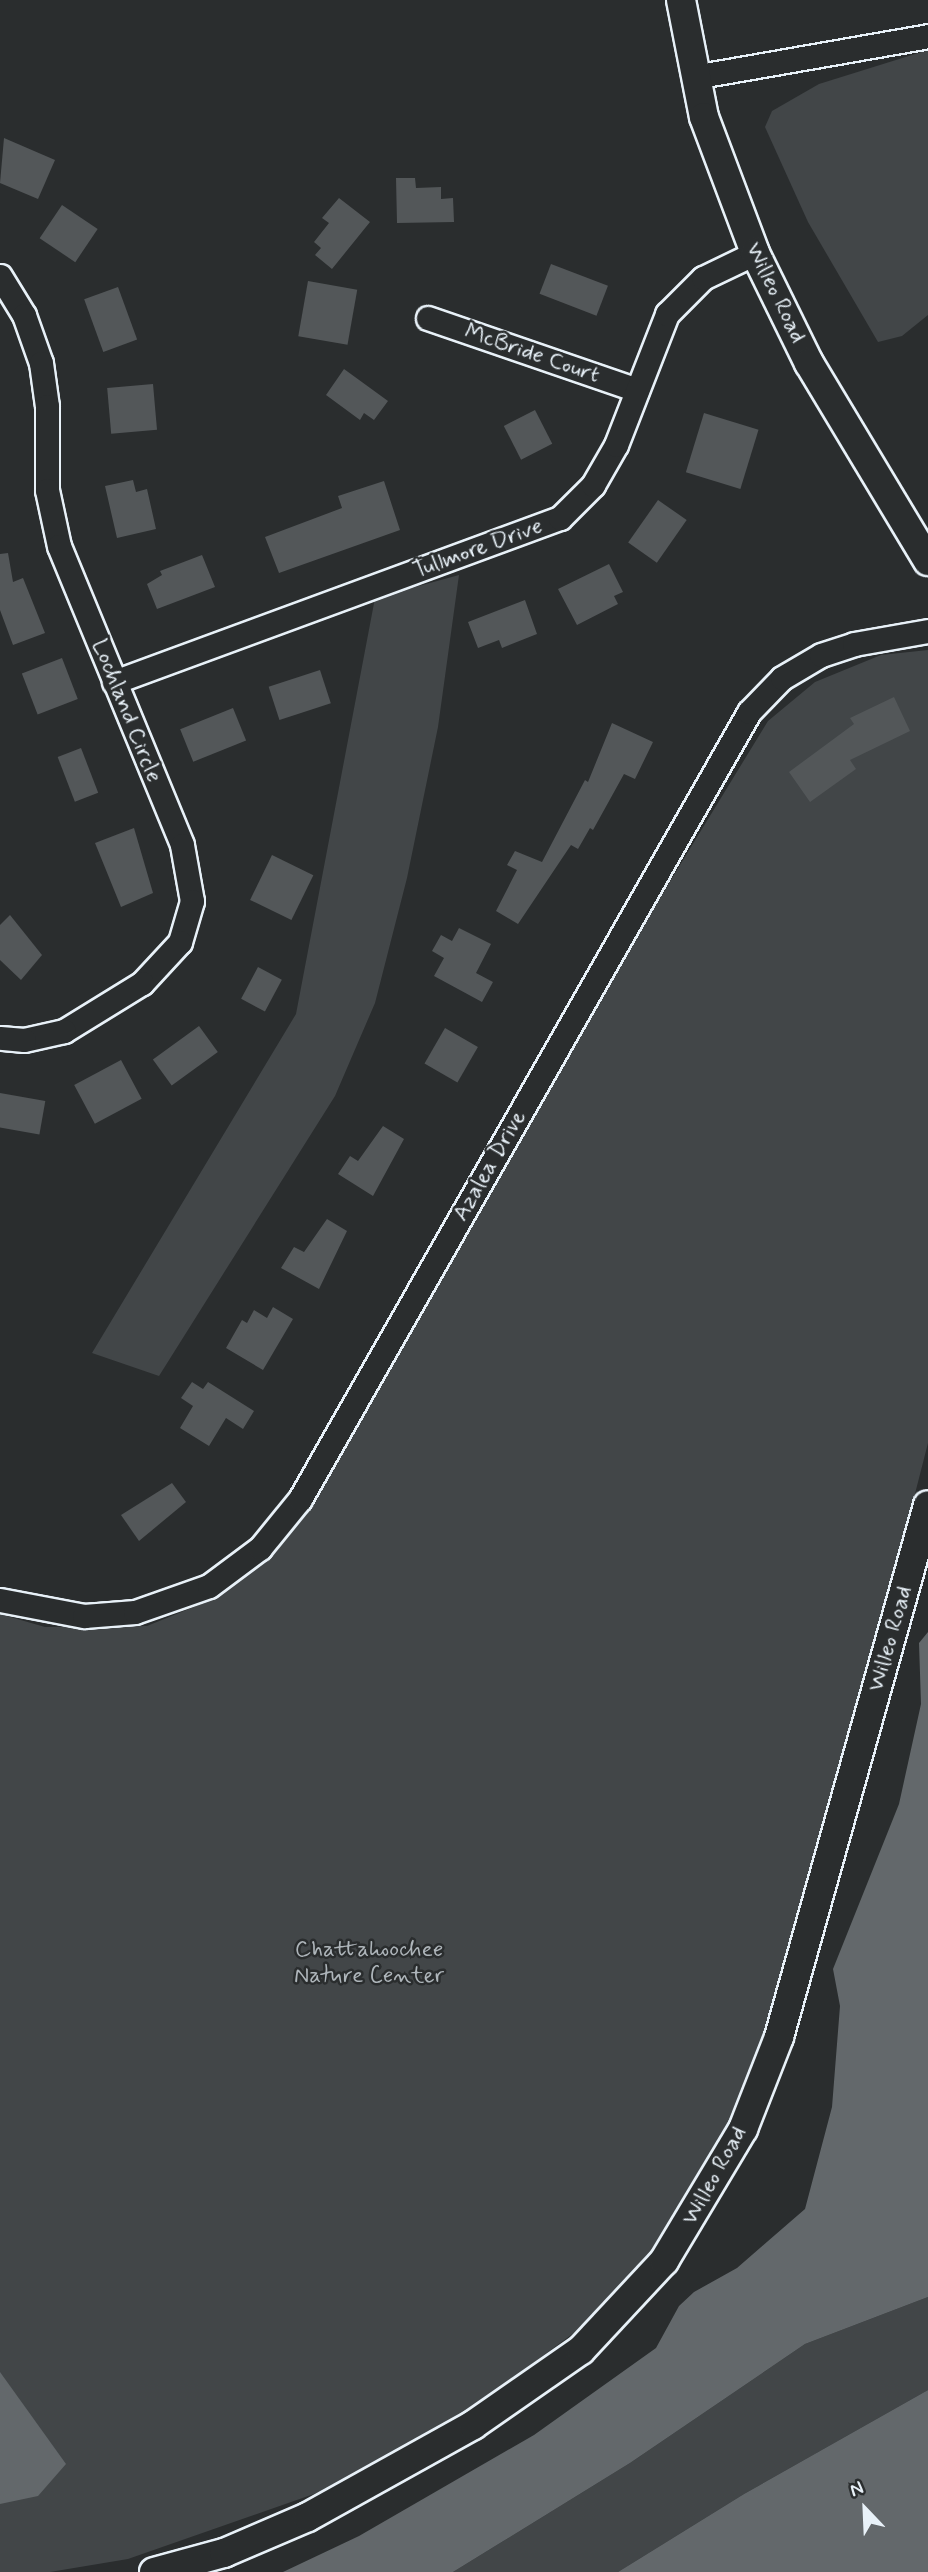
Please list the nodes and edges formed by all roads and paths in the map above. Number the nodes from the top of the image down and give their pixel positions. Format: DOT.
graph roads {
  1 [pos="681,0"];
  2 [pos="928,36"];
  3 [pos="694,77"];
  4 [pos="755,253"];
  5 [pos="0,276"];
  6 [pos="428,318"];
  7 [pos="637,390"];
  8 [pos="928,561"];
  9 [pos="928,631"];
  10 [pos="114,682"];
  11 [pos="0,1038"];
  12 [pos="928,1505"];
  13 [pos="0,1600"];
  14 [pos="154,2572"];
  1 -- 3 [label="street, Willeo Road"];
  2 -- 3 [label="street"];
  3 -- 4 [label="street, Willeo Road"];
  4 -- 7 [label="street, Tullmore Drive"];
  4 -- 8 [label="street, Willeo Road"];
  5 -- 10 [label="street, Lochland Circle"];
  6 -- 7 [label="street, McBride Court"];
  7 -- 10 [label="street, Tullmore Drive"];
  9 -- 13 [label="street, Azalea Drive"];
  10 -- 11 [label="street, Lochland Circle"];
  12 -- 14 [label="street, Willeo Road"];
}
